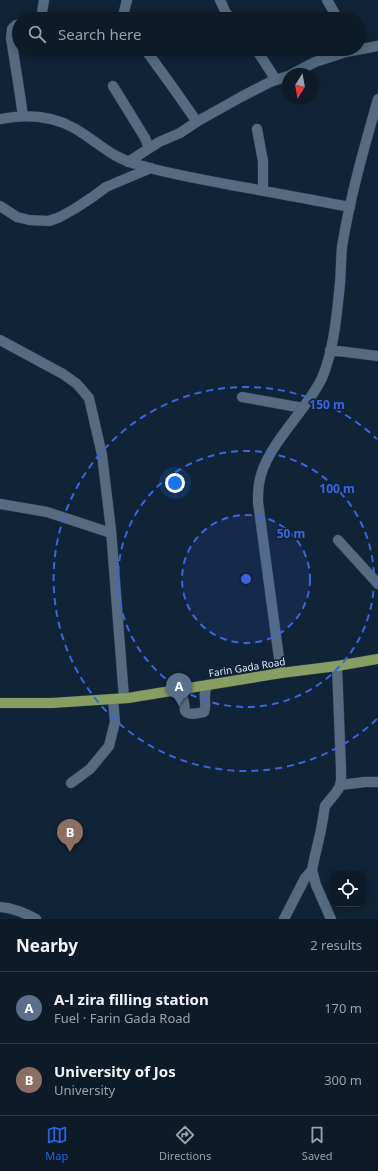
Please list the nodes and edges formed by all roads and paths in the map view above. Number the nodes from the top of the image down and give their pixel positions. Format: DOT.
graph roads {
  1 [pos="44,0"];
  2 [pos="127,0"];
  3 [pos="220,0"];
  4 [pos="327,0"];
  5 [pos="42,12"];
  6 [pos="124,12"];
  7 [pos="226,12"];
  8 [pos="334,12"];
  9 [pos="12,29"];
  10 [pos="12,44"];
  11 [pos="378,46"];
  12 [pos="366,48"];
  13 [pos="14,56"];
  14 [pos="150,56"];
  15 [pos="261,56"];
  16 [pos="335,56"];
  17 [pos="304,68"];
  18 [pos="282,78"];
  19 [pos="276,80"];
  20 [pos="113,86"];
  21 [pos="377,103"];
  22 [pos="1,116"];
  23 [pos="23,116"];
  24 [pos="197,122"];
  25 [pos="257,129"];
  26 [pos="149,148"];
  27 [pos="128,162"];
  28 [pos="151,168"];
  29 [pos="263,191"];
  30 [pos="0,206"];
  31 [pos="350,207"];
  32 [pos="0,340"];
  33 [pos="330,350"];
  34 [pos="378,356"];
  35 [pos="242,396"];
  36 [pos="303,408"];
  37 [pos="0,504"];
  38 [pos="111,533"];
  39 [pos="338,540"];
  40 [pos="378,584"];
  41 [pos="378,659"];
  42 [pos="337,666"];
  43 [pos="281,673"];
  44 [pos="208,685"];
  45 [pos="177,690"];
  46 [pos="124,698"];
  47 [pos="113,699"];
  48 [pos="0,703"];
  49 [pos="378,782"];
  50 [pos="71,783"];
  51 [pos="340,785"];
  52 [pos="312,870"];
  53 [pos="0,907"];
  54 [pos="36,919"];
  55 [pos="284,919"];
  56 [pos="331,919"];
  1 -- 5 [label="street"];
  2 -- 6 [label="street"];
  3 -- 7 [label="street"];
  4 -- 8 [label="street"];
  9 -- 10 [label="street"];
  11 -- 12 [label="street"];
  13 -- 23 [label="street"];
  14 -- 24 [label="street"];
  15 -- 19 [label="street"];
  16 -- 17 [label="street"];
  18 -- 19 [label="street"];
  19 -- 24 [label="street"];
  20 -- 26 [label="street"];
  21 -- 31 [label="street"];
  22 -- 23 [label="street"];
  23 -- 27 [label="street"];
  24 -- 26 [label="street"];
  25 -- 29 [label="street"];
  26 -- 27 [label="street"];
  27 -- 28 [label="street"];
  28 -- 29 [label="street"];
  28 -- 30 [label="street"];
  29 -- 31 [label="street"];
  31 -- 33 [label="street"];
  32 -- 38 [label="street"];
  33 -- 34 [label="street"];
  33 -- 36 [label="street"];
  35 -- 36 [label="street"];
  36 -- 43 [label="street"];
  37 -- 38 [label="street"];
  38 -- 46 [label="street"];
  39 -- 40 [label="street"];
  41 -- 42 [label="main road, Farin Gada Road"];
  42 -- 43 [label="main road, Farin Gada Road"];
  42 -- 51 [label="street"];
  43 -- 44 [label="main road, Farin Gada Road"];
  44 -- 45 [label="main road, Farin Gada Road"];
  44 -- 45 [label="street"];
  45 -- 46 [label="main road, Farin Gada Road"];
  46 -- 47 [label="main road, Farin Gada Road"];
  47 -- 48 [label="main road, Farin Gada Road"];
  47 -- 50 [label="street"];
  49 -- 51 [label="street"];
  51 -- 52 [label="street"];
  52 -- 55 [label="street"];
  52 -- 56 [label="street"];
  53 -- 54 [label="street"];
}
